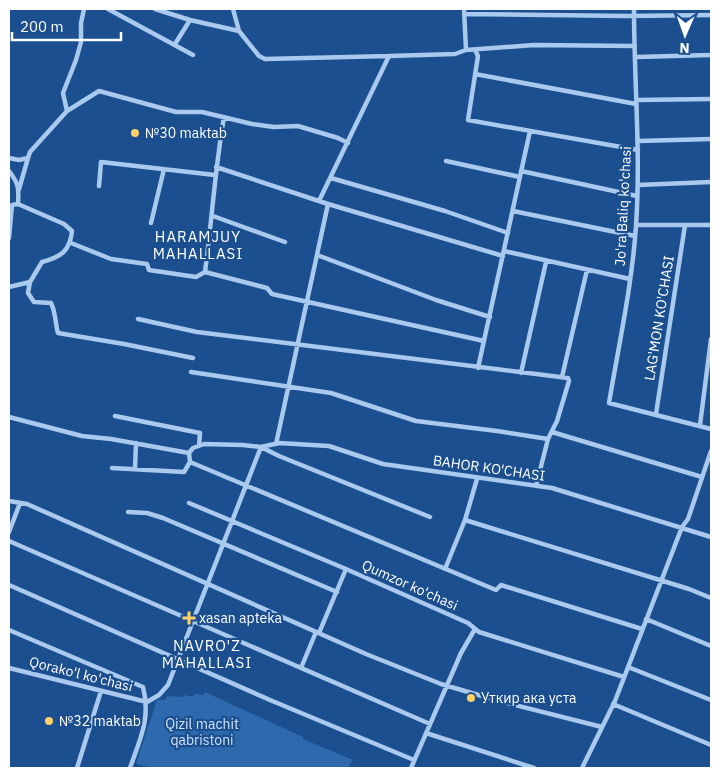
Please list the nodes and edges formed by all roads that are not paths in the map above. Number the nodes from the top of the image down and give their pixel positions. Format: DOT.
graph roads {
  1 [pos="84,9"];
  2 [pos="108,9"];
  3 [pos="156,9"];
  4 [pos="233,9"];
  5 [pos="634,9"];
  6 [pos="464,11"];
  7 [pos="711,15"];
  8 [pos="634,16"];
  9 [pos="190,20"];
  10 [pos="238,31"];
  11 [pos="175,44"];
  12 [pos="635,46"];
  13 [pos="466,50"];
  14 [pos="475,50"];
  15 [pos="193,55"];
  16 [pos="711,55"];
  17 [pos="388,56"];
  18 [pos="636,57"];
  19 [pos="475,74"];
  20 [pos="711,99"];
  21 [pos="636,102"];
  22 [pos="67,111"];
  23 [pos="224,117"];
  24 [pos="530,131"];
  25 [pos="711,139"];
  26 [pos="638,141"];
  27 [pos="348,143"];
  28 [pos="638,150"];
  29 [pos="9,158"];
  30 [pos="28,158"];
  31 [pos="446,161"];
  32 [pos="216,167"];
  33 [pos="164,169"];
  34 [pos="9,171"];
  35 [pos="521,171"];
  36 [pos="215,175"];
  37 [pos="520,177"];
  38 [pos="331,178"];
  39 [pos="711,182"];
  40 [pos="638,185"];
  41 [pos="99,186"];
  42 [pos="19,189"];
  43 [pos="637,196"];
  44 [pos="319,201"];
  45 [pos="18,204"];
  46 [pos="328,204"];
  47 [pos="513,211"];
  48 [pos="212,216"];
  49 [pos="151,223"];
  50 [pos="636,225"];
  51 [pos="685,225"];
  52 [pos="711,225"];
  53 [pos="508,233"];
  54 [pos="635,236"];
  55 [pos="9,238"];
  56 [pos="286,242"];
  57 [pos="71,243"];
  58 [pos="503,253"];
  59 [pos="317,255"];
  60 [pos="546,262"];
  61 [pos="587,270"];
  62 [pos="205,272"];
  63 [pos="630,279"];
  64 [pos="30,282"];
  65 [pos="9,287"];
  66 [pos="307,302"];
  67 [pos="490,317"];
  68 [pos="138,319"];
  69 [pos="711,339"];
  70 [pos="484,341"];
  71 [pos="298,344"];
  72 [pos="193,358"];
  73 [pos="478,368"];
  74 [pos="192,372"];
  75 [pos="521,373"];
  76 [pos="562,377"];
  77 [pos="288,388"];
  78 [pos="656,414"];
  79 [pos="114,416"];
  80 [pos="9,418"];
  81 [pos="700,425"];
  82 [pos="711,429"];
  83 [pos="552,432"];
  84 [pos="548,439"];
  85 [pos="136,443"];
  86 [pos="276,444"];
  87 [pos="199,446"];
  88 [pos="261,447"];
  89 [pos="711,451"];
  90 [pos="189,453"];
  91 [pos="190,462"];
  92 [pos="112,468"];
  93 [pos="134,468"];
  94 [pos="702,477"];
  95 [pos="477,479"];
  96 [pos="246,486"];
  97 [pos="536,486"];
  98 [pos="9,501"];
  99 [pos="20,503"];
  100 [pos="188,504"];
  101 [pos="128,512"];
  102 [pos="430,517"];
  103 [pos="464,520"];
  104 [pos="232,522"];
  105 [pos="682,527"];
  106 [pos="9,532"];
  107 [pos="711,537"];
  108 [pos="9,541"];
  109 [pos="223,544"];
  110 [pos="346,569"];
  111 [pos="444,569"];
  112 [pos="662,581"];
  113 [pos="208,584"];
  114 [pos="9,585"];
  115 [pos="337,592"];
  116 [pos="711,598"];
  117 [pos="646,619"];
  118 [pos="193,622"];
  119 [pos="475,628"];
  120 [pos="642,629"];
  121 [pos="9,630"];
  122 [pos="318,632"];
  123 [pos="711,646"];
  124 [pos="178,661"];
  125 [pos="9,668"];
  126 [pos="301,668"];
  127 [pos="628,668"];
  128 [pos="624,677"];
  129 [pos="447,686"];
  130 [pos="101,691"];
  131 [pos="711,700"];
  132 [pos="147,702"];
  133 [pos="613,704"];
  134 [pos="430,724"];
  135 [pos="602,727"];
  136 [pos="426,733"];
  137 [pos="711,745"];
  138 [pos="414,760"];
  139 [pos="77,768"];
  140 [pos="130,768"];
  141 [pos="411,768"];
  142 [pos="534,768"];
  143 [pos="582,768"];
  1 -- 22 [label="street"];
  2 -- 11 [label="street"];
  3 -- 9 [label="street"];
  4 -- 10 [label="street"];
  5 -- 8 [label="street, Jo'ra Baliq ko'chasi"];
  6 -- 8 [label="street"];
  6 -- 13 [label="street"];
  7 -- 8 [label="street"];
  8 -- 12 [label="street, Jo'ra Baliq ko'chasi"];
  9 -- 10 [label="street"];
  9 -- 11 [label="street"];
  10 -- 17 [label="street"];
  11 -- 15 [label="street"];
  12 -- 14 [label="street"];
  12 -- 18 [label="street, Jo'ra Baliq ko'chasi"];
  13 -- 14 [label="street"];
  13 -- 17 [label="street"];
  14 -- 19 [label="street"];
  16 -- 18 [label="street"];
  17 -- 27 [label="street"];
  18 -- 21 [label="street, Jo'ra Baliq ko'chasi"];
  19 -- 21 [label="street"];
  19 -- 24 [label="street"];
  20 -- 21 [label="street"];
  21 -- 26 [label="street, Jo'ra Baliq ko'chasi"];
  22 -- 23 [label="street"];
  22 -- 30 [label="street"];
  23 -- 27 [label="street"];
  23 -- 32 [label="street"];
  24 -- 28 [label="street"];
  24 -- 35 [label="street"];
  25 -- 26 [label="street"];
  26 -- 28 [label="street, Jo'ra Baliq ko'chasi"];
  27 -- 38 [label="street"];
  28 -- 40 [label="street, Jo'ra Baliq ko'chasi"];
  29 -- 30 [label="street"];
  30 -- 42 [label="street"];
  31 -- 37 [label="street"];
  32 -- 36 [label="street"];
  32 -- 44 [label="street"];
  33 -- 36 [label="street"];
  33 -- 41 [label="street"];
  33 -- 49 [label="street"];
  34 -- 42 [label="street"];
  35 -- 37 [label="street"];
  35 -- 43 [label="street"];
  36 -- 48 [label="street"];
  37 -- 47 [label="street"];
  38 -- 44 [label="street"];
  38 -- 53 [label="street"];
  39 -- 40 [label="street"];
  40 -- 43 [label="street, Jo'ra Baliq ko'chasi"];
  42 -- 45 [label="street"];
  43 -- 50 [label="street, Jo'ra Baliq ko'chasi"];
  44 -- 46 [label="street"];
  45 -- 55 [label="street"];
  45 -- 57 [label="street"];
  46 -- 58 [label="street"];
  46 -- 59 [label="street"];
  47 -- 53 [label="street"];
  47 -- 54 [label="street"];
  48 -- 56 [label="street"];
  48 -- 62 [label="street"];
  50 -- 51 [label="street"];
  50 -- 54 [label="street, Jo'ra Baliq ko'chasi"];
  51 -- 52 [label="street"];
  51 -- 78 [label="street, LAG'MON KO'CHASI"];
  53 -- 58 [label="street"];
  54 -- 63 [label="street, Jo'ra Baliq ko'chasi"];
  57 -- 62 [label="street"];
  57 -- 64 [label="street"];
  58 -- 60 [label="street"];
  58 -- 67 [label="street"];
  59 -- 66 [label="street"];
  59 -- 67 [label="street"];
  60 -- 61 [label="street"];
  60 -- 75 [label="street"];
  61 -- 63 [label="street"];
  61 -- 76 [label="street"];
  62 -- 66 [label="street"];
  63 -- 78 [label="street, Jo'ra Baliq ko'chasi"];
  64 -- 65 [label="street"];
  64 -- 72 [label="street"];
  66 -- 70 [label="street"];
  66 -- 71 [label="street"];
  67 -- 70 [label="street"];
  68 -- 71 [label="street"];
  69 -- 81 [label="street"];
  70 -- 73 [label="street"];
  71 -- 73 [label="street"];
  71 -- 77 [label="street"];
  73 -- 75 [label="street"];
  74 -- 77 [label="street"];
  75 -- 76 [label="street"];
  76 -- 83 [label="street"];
  77 -- 84 [label="street"];
  77 -- 86 [label="street"];
  78 -- 81 [label="street"];
  79 -- 87 [label="street"];
  80 -- 85 [label="street"];
  81 -- 82 [label="street"];
  83 -- 84 [label="street"];
  83 -- 94 [label="street"];
  84 -- 97 [label="street"];
  85 -- 90 [label="street"];
  85 -- 93 [label="street"];
  86 -- 88 [label="street, BAHOR KO'CHASI"];
  86 -- 95 [label="street, BAHOR KO'CHASI"];
  87 -- 88 [label="street"];
  87 -- 90 [label="street"];
  88 -- 96 [label="street"];
  88 -- 102 [label="street"];
  89 -- 94 [label="street"];
  90 -- 91 [label="street"];
  91 -- 93 [label="street"];
  91 -- 96 [label="street"];
  92 -- 93 [label="street"];
  94 -- 105 [label="street"];
  95 -- 97 [label="street, BAHOR KO'CHASI"];
  95 -- 103 [label="street"];
  96 -- 104 [label="street"];
  96 -- 111 [label="street"];
  97 -- 105 [label="street, BAHOR KO'CHASI"];
  98 -- 99 [label="street"];
  99 -- 106 [label="street"];
  99 -- 113 [label="street"];
  100 -- 104 [label="street, Qumzor ko'chasi"];
  101 -- 109 [label="street"];
  103 -- 111 [label="street"];
  103 -- 112 [label="street"];
  104 -- 109 [label="street"];
  104 -- 110 [label="street, Qumzor ko'chasi"];
  105 -- 107 [label="street, BAHOR KO'CHASI"];
  105 -- 112 [label="street"];
  108 -- 118 [label="street"];
  109 -- 113 [label="street"];
  109 -- 115 [label="street"];
  110 -- 115 [label="street"];
  110 -- 119 [label="street, Qumzor ko'chasi"];
  111 -- 120 [label="street"];
  112 -- 116 [label="street"];
  112 -- 117 [label="street"];
  113 -- 118 [label="street"];
  113 -- 122 [label="street"];
  114 -- 124 [label="street"];
  115 -- 122 [label="street"];
  117 -- 120 [label="street"];
  117 -- 123 [label="street"];
  118 -- 124 [label="street"];
  118 -- 126 [label="street"];
  119 -- 128 [label="street, Qumzor ko'chasi"];
  119 -- 129 [label="street"];
  120 -- 127 [label="street"];
  121 -- 132 [label="street"];
  122 -- 126 [label="street"];
  122 -- 129 [label="street"];
  124 -- 132 [label="street"];
  124 -- 138 [label="street"];
  125 -- 130 [label="street, Qorako'l ko'chasi"];
  126 -- 134 [label="street"];
  127 -- 128 [label="street"];
  127 -- 131 [label="street"];
  128 -- 133 [label="street"];
  129 -- 134 [label="street"];
  129 -- 135 [label="street"];
  130 -- 132 [label="street, Qorako'l ko'chasi"];
  130 -- 139 [label="street"];
  132 -- 140 [label="street"];
  133 -- 135 [label="street"];
  133 -- 137 [label="street"];
  134 -- 136 [label="street"];
  135 -- 143 [label="street"];
  136 -- 138 [label="street"];
  136 -- 142 [label="street"];
  138 -- 141 [label="street"];
}
